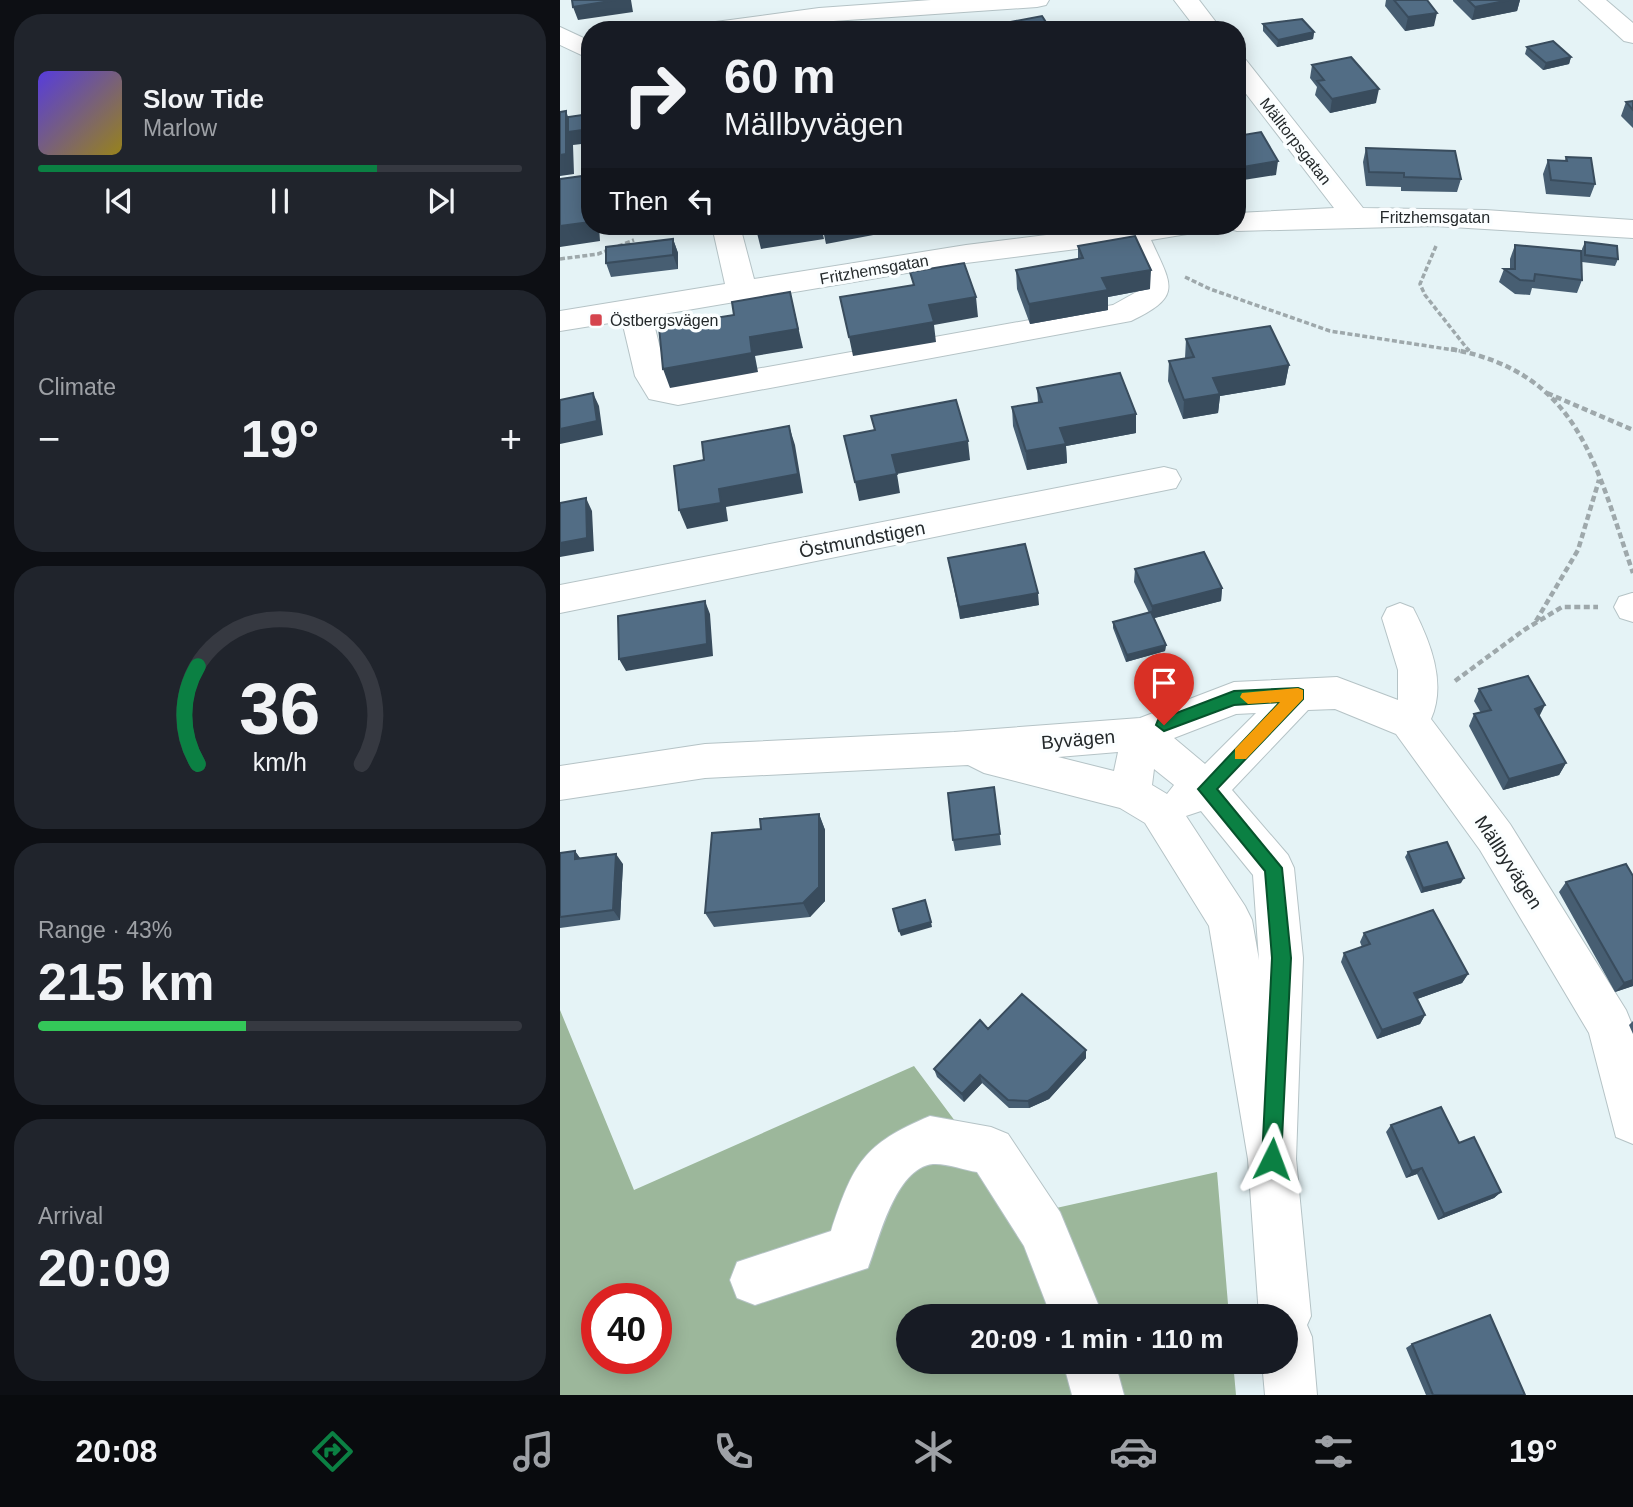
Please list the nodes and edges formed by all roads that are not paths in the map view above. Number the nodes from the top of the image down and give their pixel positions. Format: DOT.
graph roads {
  1 [pos="1037,0"];
  2 [pos="1186,0"];
  3 [pos="1591,0"];
  4 [pos="922,19"];
  5 [pos="775,21"];
  6 [pos="1203,21"];
  7 [pos="1633,36"];
  8 [pos="1246,77"];
  9 [pos="1355,218"];
  10 [pos="1246,222"];
  11 [pos="1633,229"];
  12 [pos="728,235"];
  13 [pos="1104,235"];
  14 [pos="1142,235"];
  15 [pos="742,291"];
  16 [pos="635,311"];
  17 [pos="560,321"];
  18 [pos="1164,479"];
  19 [pos="560,599"];
  20 [pos="1400,618"];
  21 [pos="1298,695"];
  22 [pos="1415,714"];
  23 [pos="1141,734"];
  24 [pos="954,748"];
  25 [pos="560,783"];
  26 [pos="1207,789"];
  27 [pos="1145,801"];
  28 [pos="1633,1120"];
  29 [pos="1272,1159"];
  30 [pos="755,1280"];
  31 [pos="1072,1304"];
  32 [pos="1283,1304"];
  33 [pos="1092,1374"];
  34 [pos="1289,1374"];
  35 [pos="1098,1395"];
  36 [pos="1291,1395"];
  1 -- 4 [label="street"];
  2 -- 6 [label="street"];
  3 -- 7 [label="street"];
  4 -- 5 [label="street"];
  8 -- 9 [label="street, Mälltorpsgatan"];
  9 -- 10 [label="street, Fritzhemsgatan"];
  9 -- 11 [label="street, Fritzhemsgatan"];
  12 -- 15 [label="street"];
  13 -- 15 [label="street, Fritzhemsgatan"];
  14 -- 16 [label="street"];
  15 -- 16 [label="street, Fritzhemsgatan"];
  16 -- 17 [label="street, Fritzhemsgatan"];
  18 -- 19 [label="street, Östmundstigen"];
  20 -- 22 [label="street"];
  21 -- 22 [label="street"];
  21 -- 23 [label="street"];
  21 -- 26 [label="street"];
  22 -- 28 [label="street, Mällbyvägen"];
  23 -- 24 [label="street, Byvägen"];
  23 -- 26 [label="street, Byvägen"];
  23 -- 27 [label="street"];
  24 -- 25 [label="street, Byvägen"];
  24 -- 27 [label="street, Byvägen"];
  26 -- 27 [label="street"];
  26 -- 29 [label="street, Byvägen"];
  27 -- 29 [label="street, Byvägen"];
  29 -- 32 [label="street, Byvägen"];
  30 -- 31 [label="street"];
  33 -- 35 [label="street"];
  34 -- 36 [label="street"];
}
